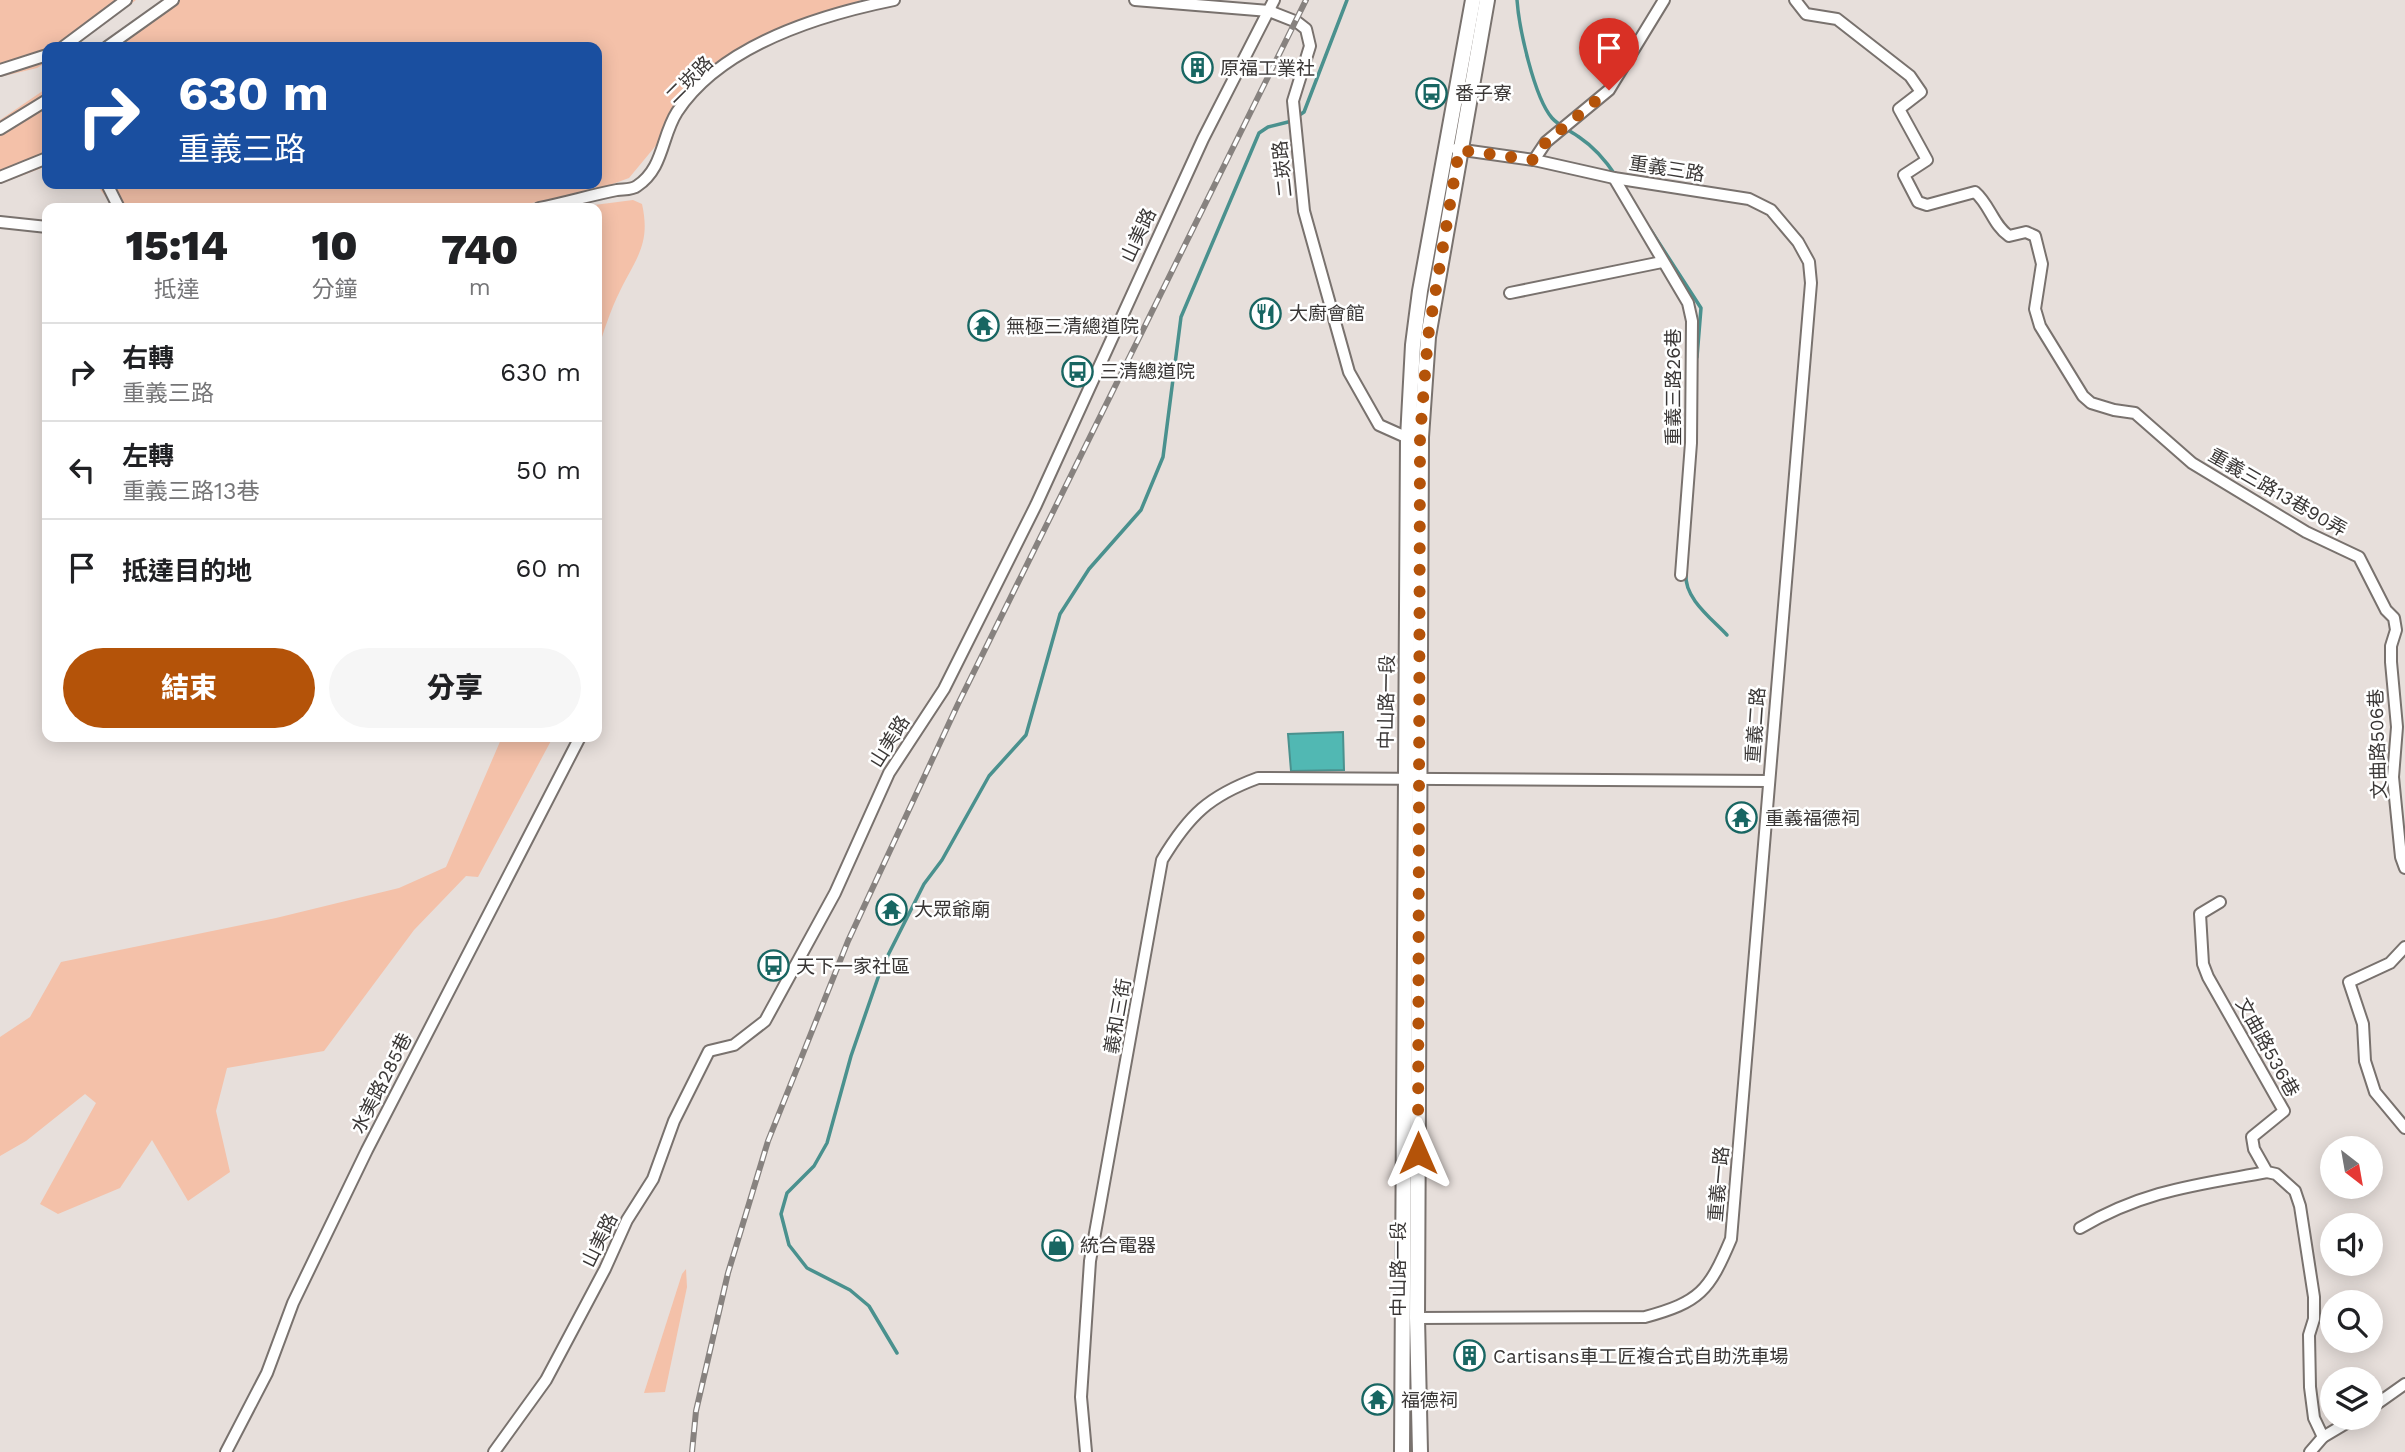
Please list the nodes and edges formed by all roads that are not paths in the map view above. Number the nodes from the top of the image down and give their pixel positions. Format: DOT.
graph roads {
  1 [pos="126,0"];
  2 [pos="173,0"];
  3 [pos="894,0"];
  4 [pos="1135,0"];
  5 [pos="1473,0"];
  6 [pos="1486,0"];
  7 [pos="1664,0"];
  8 [pos="1795,0"];
  9 [pos="1272,6"];
  10 [pos="70,42"];
  11 [pos="114,42"];
  12 [pos="42,57"];
  13 [pos="0,70"];
  14 [pos="42,103"];
  15 [pos="0,129"];
  16 [pos="1452,149"];
  17 [pos="42,160"];
  18 [pos="1534,160"];
  19 [pos="0,177"];
  20 [pos="1614,178"];
  21 [pos="563,203"];
  22 [pos="0,222"];
  23 [pos="42,226"];
  24 [pos="1662,262"];
  25 [pos="1510,293"];
  26 [pos="1809,308"];
  27 [pos="1414,438"];
  28 [pos="1681,575"];
  29 [pos="2394,618"];
  30 [pos="577,742"];
  31 [pos="1404,778"];
  32 [pos="1420,778"];
  33 [pos="1769,782"];
  34 [pos="2405,868"];
  35 [pos="2220,902"];
  36 [pos="2405,947"];
  37 [pos="2405,1128"];
  38 [pos="2267,1172"];
  39 [pos="2080,1228"];
  40 [pos="1418,1318"];
  41 [pos="2405,1384"];
  42 [pos="2383,1400"];
  43 [pos="2335,1430"];
  44 [pos="2323,1437"];
  45 [pos="226,1452"];
  46 [pos="494,1452"];
  47 [pos="1086,1452"];
  48 [pos="1402,1452"];
  49 [pos="1420,1452"];
  50 [pos="2310,1452"];
  1 -- 10 [label="street"];
  2 -- 11 [label="street"];
  3 -- 21 [label="street, 二崁路"];
  4 -- 9 [label="street, 二崁路"];
  5 -- 16 [label="main road, 中山路一段"];
  6 -- 16 [label="main road, 中山路一段"];
  7 -- 18 [label="street"];
  8 -- 29 [label="street, 重義三路13巷90弄"];
  9 -- 27 [label="street, 二崁路"];
  9 -- 46 [label="street, 山美路"];
  12 -- 13 [label="street"];
  14 -- 15 [label="street"];
  16 -- 18 [label="street, 重義三路"];
  16 -- 27 [label="main road, 中山路一段"];
  17 -- 19 [label="street"];
  18 -- 20 [label="street, 重義三路"];
  20 -- 24 [label="street, 重義三路26巷"];
  20 -- 26 [label="street, 重義三路"];
  22 -- 23 [label="street"];
  24 -- 25 [label="street"];
  24 -- 28 [label="street, 重義三路26巷"];
  26 -- 33 [label="street, 重義二路"];
  27 -- 31 [label="main road, 中山路一段"];
  27 -- 32 [label="main road, 中山路一段"];
  29 -- 34 [label="street, 文曲路506巷"];
  30 -- 45 [label="street, 水美路285巷"];
  31 -- 32 [label="street, 重義二路"];
  31 -- 47 [label="street, 義和三街"];
  31 -- 48 [label="main road, 中山路一段"];
  32 -- 33 [label="street, 重義二路"];
  32 -- 40 [label="main road, 中山路一段"];
  33 -- 40 [label="street, 重義一路"];
  35 -- 38 [label="street, 文曲路536巷"];
  36 -- 37 [label="street"];
  38 -- 39 [label="street"];
  38 -- 44 [label="street"];
  40 -- 49 [label="main road, 中山路一段"];
  41 -- 42 [label="street"];
  43 -- 44 [label="street"];
  44 -- 50 [label="street"];
}
